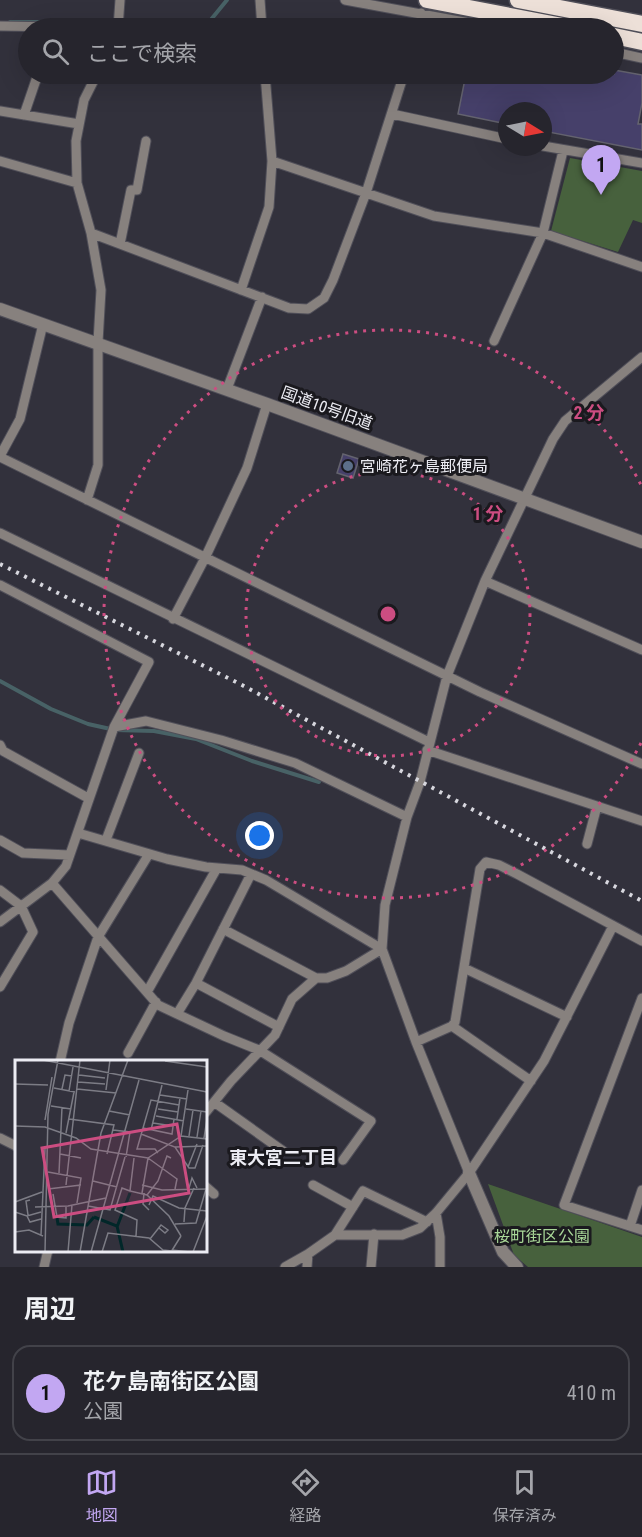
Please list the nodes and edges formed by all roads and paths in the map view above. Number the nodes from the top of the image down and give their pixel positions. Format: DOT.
graph roads {
  1 [pos="120,0"];
  2 [pos="260,0"];
  3 [pos="345,0"];
  4 [pos="518,0"];
  5 [pos="424,6"];
  6 [pos="118,18"];
  7 [pos="261,18"];
  8 [pos="464,18"];
  9 [pos="505,18"];
  10 [pos="611,18"];
  11 [pos="624,21"];
  12 [pos="642,24"];
  13 [pos="0,26"];
  14 [pos="18,26"];
  15 [pos="624,38"];
  16 [pos="642,42"];
  17 [pos="624,54"];
  18 [pos="642,58"];
  19 [pos="35,84"];
  20 [pos="92,84"];
  21 [pos="266,84"];
  22 [pos="401,84"];
  23 [pos="0,111"];
  24 [pos="392,114"];
  25 [pos="24,115"];
  26 [pos="79,124"];
  27 [pos="498,137"];
  28 [pos="146,141"];
  29 [pos="552,148"];
  30 [pos="564,151"];
  31 [pos="0,161"];
  32 [pos="272,161"];
  33 [pos="642,163"];
  34 [pos="77,183"];
  35 [pos="366,193"];
  36 [pos="91,233"];
  37 [pos="543,233"];
  38 [pos="120,244"];
  39 [pos="642,267"];
  40 [pos="242,290"];
  41 [pos="262,297"];
  42 [pos="0,309"];
  43 [pos="43,324"];
  44 [pos="494,341"];
  45 [pos="98,342"];
  46 [pos="642,357"];
  47 [pos="227,389"];
  48 [pos="267,404"];
  49 [pos="0,456"];
  50 [pos="524,499"];
  51 [pos="87,500"];
  52 [pos="0,533"];
  53 [pos="642,542"];
  54 [pos="205,558"];
  55 [pos="485,582"];
  56 [pos="0,585"];
  57 [pos="173,619"];
  58 [pos="642,650"];
  59 [pos="447,676"];
  60 [pos="114,727"];
  61 [pos="0,745"];
  62 [pos="428,746"];
  63 [pos="139,753"];
  64 [pos="642,764"];
  65 [pos="88,798"];
  66 [pos="597,806"];
  67 [pos="407,817"];
  68 [pos="642,821"];
  69 [pos="78,833"];
  70 [pos="0,840"];
  71 [pos="106,840"];
  72 [pos="587,844"];
  73 [pos="149,854"];
  74 [pos="69,855"];
  75 [pos="217,868"];
  76 [pos="251,874"];
  77 [pos="52,883"];
  78 [pos="0,890"];
  79 [pos="21,906"];
  80 [pos="0,921"];
  81 [pos="613,926"];
  82 [pos="224,929"];
  83 [pos="98,937"];
  84 [pos="642,941"];
  85 [pos="382,949"];
  86 [pos="464,968"];
  87 [pos="316,978"];
  88 [pos="196,983"];
  89 [pos="0,987"];
  90 [pos="147,992"];
  91 [pos="642,998"];
  92 [pos="156,1002"];
  93 [pos="177,1014"];
  94 [pos="567,1017"];
  95 [pos="638,1019"];
  96 [pos="279,1026"];
  97 [pos="452,1026"];
  98 [pos="416,1042"];
  99 [pos="260,1050"];
  100 [pos="128,1053"];
  101 [pos="60,1060"];
  102 [pos="531,1081"];
  103 [pos="214,1101"];
  104 [pos="207,1111"];
  105 [pos="0,1138"];
  106 [pos="15,1146"];
  107 [pos="283,1151"];
  108 [pos="343,1160"];
  109 [pos="469,1173"];
  110 [pos="313,1185"];
  111 [pos="207,1188"];
  112 [pos="642,1190"];
  113 [pos="214,1194"];
  114 [pos="353,1206"];
  115 [pos="436,1213"];
  116 [pos="426,1222"];
  117 [pos="630,1226"];
  118 [pos="642,1230"];
  119 [pos="374,1234"];
  120 [pos="335,1235"];
  121 [pos="48,1252"];
  122 [pos="308,1254"];
  123 [pos="44,1267"];
  124 [pos="285,1267"];
  125 [pos="307,1267"];
  126 [pos="371,1267"];
  127 [pos="440,1267"];
  128 [pos="517,1267"];
  1 -- 6 [label="street"];
  2 -- 7 [label="street"];
  3 -- 5 [label="street"];
  4 -- 10 [label="highway"];
  5 -- 8 [label="street"];
  5 -- 9 [label="highway"];
  11 -- 12 [label="highway"];
  13 -- 14 [label="street"];
  15 -- 16 [label="highway"];
  17 -- 18 [label="street"];
  19 -- 25 [label="street"];
  20 -- 26 [label="street"];
  21 -- 32 [label="street"];
  22 -- 24 [label="street"];
  23 -- 25 [label="street"];
  24 -- 27 [label="street"];
  24 -- 35 [label="street"];
  25 -- 26 [label="street"];
  26 -- 34 [label="street"];
  28 -- 38 [label="street"];
  29 -- 30 [label="street"];
  30 -- 33 [label="street"];
  30 -- 37 [label="street"];
  31 -- 34 [label="street"];
  32 -- 35 [label="street"];
  32 -- 40 [label="street"];
  34 -- 36 [label="street"];
  35 -- 37 [label="street"];
  35 -- 41 [label="street"];
  36 -- 38 [label="street"];
  36 -- 45 [label="street"];
  37 -- 39 [label="street"];
  37 -- 44 [label="street"];
  38 -- 40 [label="street"];
  40 -- 41 [label="street"];
  41 -- 47 [label="street"];
  42 -- 43 [label="street, 国道10号旧道"];
  43 -- 45 [label="street, 国道10号旧道"];
  43 -- 49 [label="street"];
  45 -- 47 [label="street, 国道10号旧道"];
  45 -- 51 [label="street"];
  46 -- 50 [label="street"];
  47 -- 48 [label="street, 国道10号旧道"];
  48 -- 50 [label="street, 国道10号旧道"];
  48 -- 54 [label="street"];
  49 -- 51 [label="street"];
  50 -- 53 [label="street, 国道10号旧道"];
  50 -- 55 [label="street"];
  51 -- 54 [label="street"];
  52 -- 57 [label="street"];
  54 -- 57 [label="street"];
  54 -- 59 [label="street"];
  55 -- 58 [label="street"];
  55 -- 59 [label="street"];
  56 -- 60 [label="street"];
  57 -- 62 [label="street"];
  59 -- 62 [label="street"];
  59 -- 64 [label="street"];
  60 -- 65 [label="street"];
  60 -- 67 [label="street"];
  61 -- 65 [label="street"];
  62 -- 66 [label="street"];
  62 -- 67 [label="street"];
  63 -- 71 [label="street"];
  65 -- 69 [label="street"];
  66 -- 68 [label="street"];
  66 -- 72 [label="street"];
  67 -- 85 [label="street"];
  69 -- 71 [label="street"];
  69 -- 74 [label="street"];
  70 -- 74 [label="street"];
  71 -- 73 [label="street"];
  73 -- 75 [label="street"];
  73 -- 83 [label="street"];
  74 -- 77 [label="street"];
  75 -- 76 [label="street"];
  75 -- 90 [label="street"];
  76 -- 82 [label="street"];
  76 -- 85 [label="street"];
  77 -- 79 [label="street"];
  77 -- 83 [label="street"];
  78 -- 79 [label="street"];
  79 -- 80 [label="street"];
  79 -- 89 [label="street"];
  81 -- 84 [label="street"];
  81 -- 86 [label="street"];
  81 -- 94 [label="street"];
  82 -- 87 [label="street"];
  82 -- 88 [label="street"];
  83 -- 90 [label="street"];
  83 -- 101 [label="street"];
  85 -- 87 [label="street"];
  85 -- 98 [label="street"];
  86 -- 94 [label="street"];
  86 -- 97 [label="street"];
  87 -- 96 [label="street"];
  88 -- 93 [label="street"];
  88 -- 96 [label="street"];
  90 -- 92 [label="street"];
  91 -- 95 [label="street"];
  92 -- 93 [label="street"];
  92 -- 100 [label="street"];
  93 -- 99 [label="street"];
  94 -- 102 [label="street"];
  95 -- 117 [label="street"];
  96 -- 99 [label="street"];
  97 -- 98 [label="street"];
  97 -- 102 [label="street"];
  98 -- 109 [label="street"];
  99 -- 103 [label="street"];
  99 -- 108 [label="street"];
  102 -- 109 [label="street"];
  103 -- 104 [label="street"];
  103 -- 107 [label="street"];
  105 -- 106 [label="street"];
  109 -- 115 [label="street"];
  109 -- 128 [label="street"];
  110 -- 114 [label="street"];
  111 -- 113 [label="street"];
  112 -- 117 [label="street"];
  114 -- 116 [label="street"];
  114 -- 120 [label="street"];
  115 -- 116 [label="street"];
  115 -- 127 [label="street"];
  116 -- 119 [label="street"];
  117 -- 118 [label="street"];
  119 -- 120 [label="street"];
  119 -- 126 [label="street"];
  120 -- 122 [label="street"];
  121 -- 123 [label="street"];
  122 -- 124 [label="street"];
  122 -- 125 [label="street"];
}
